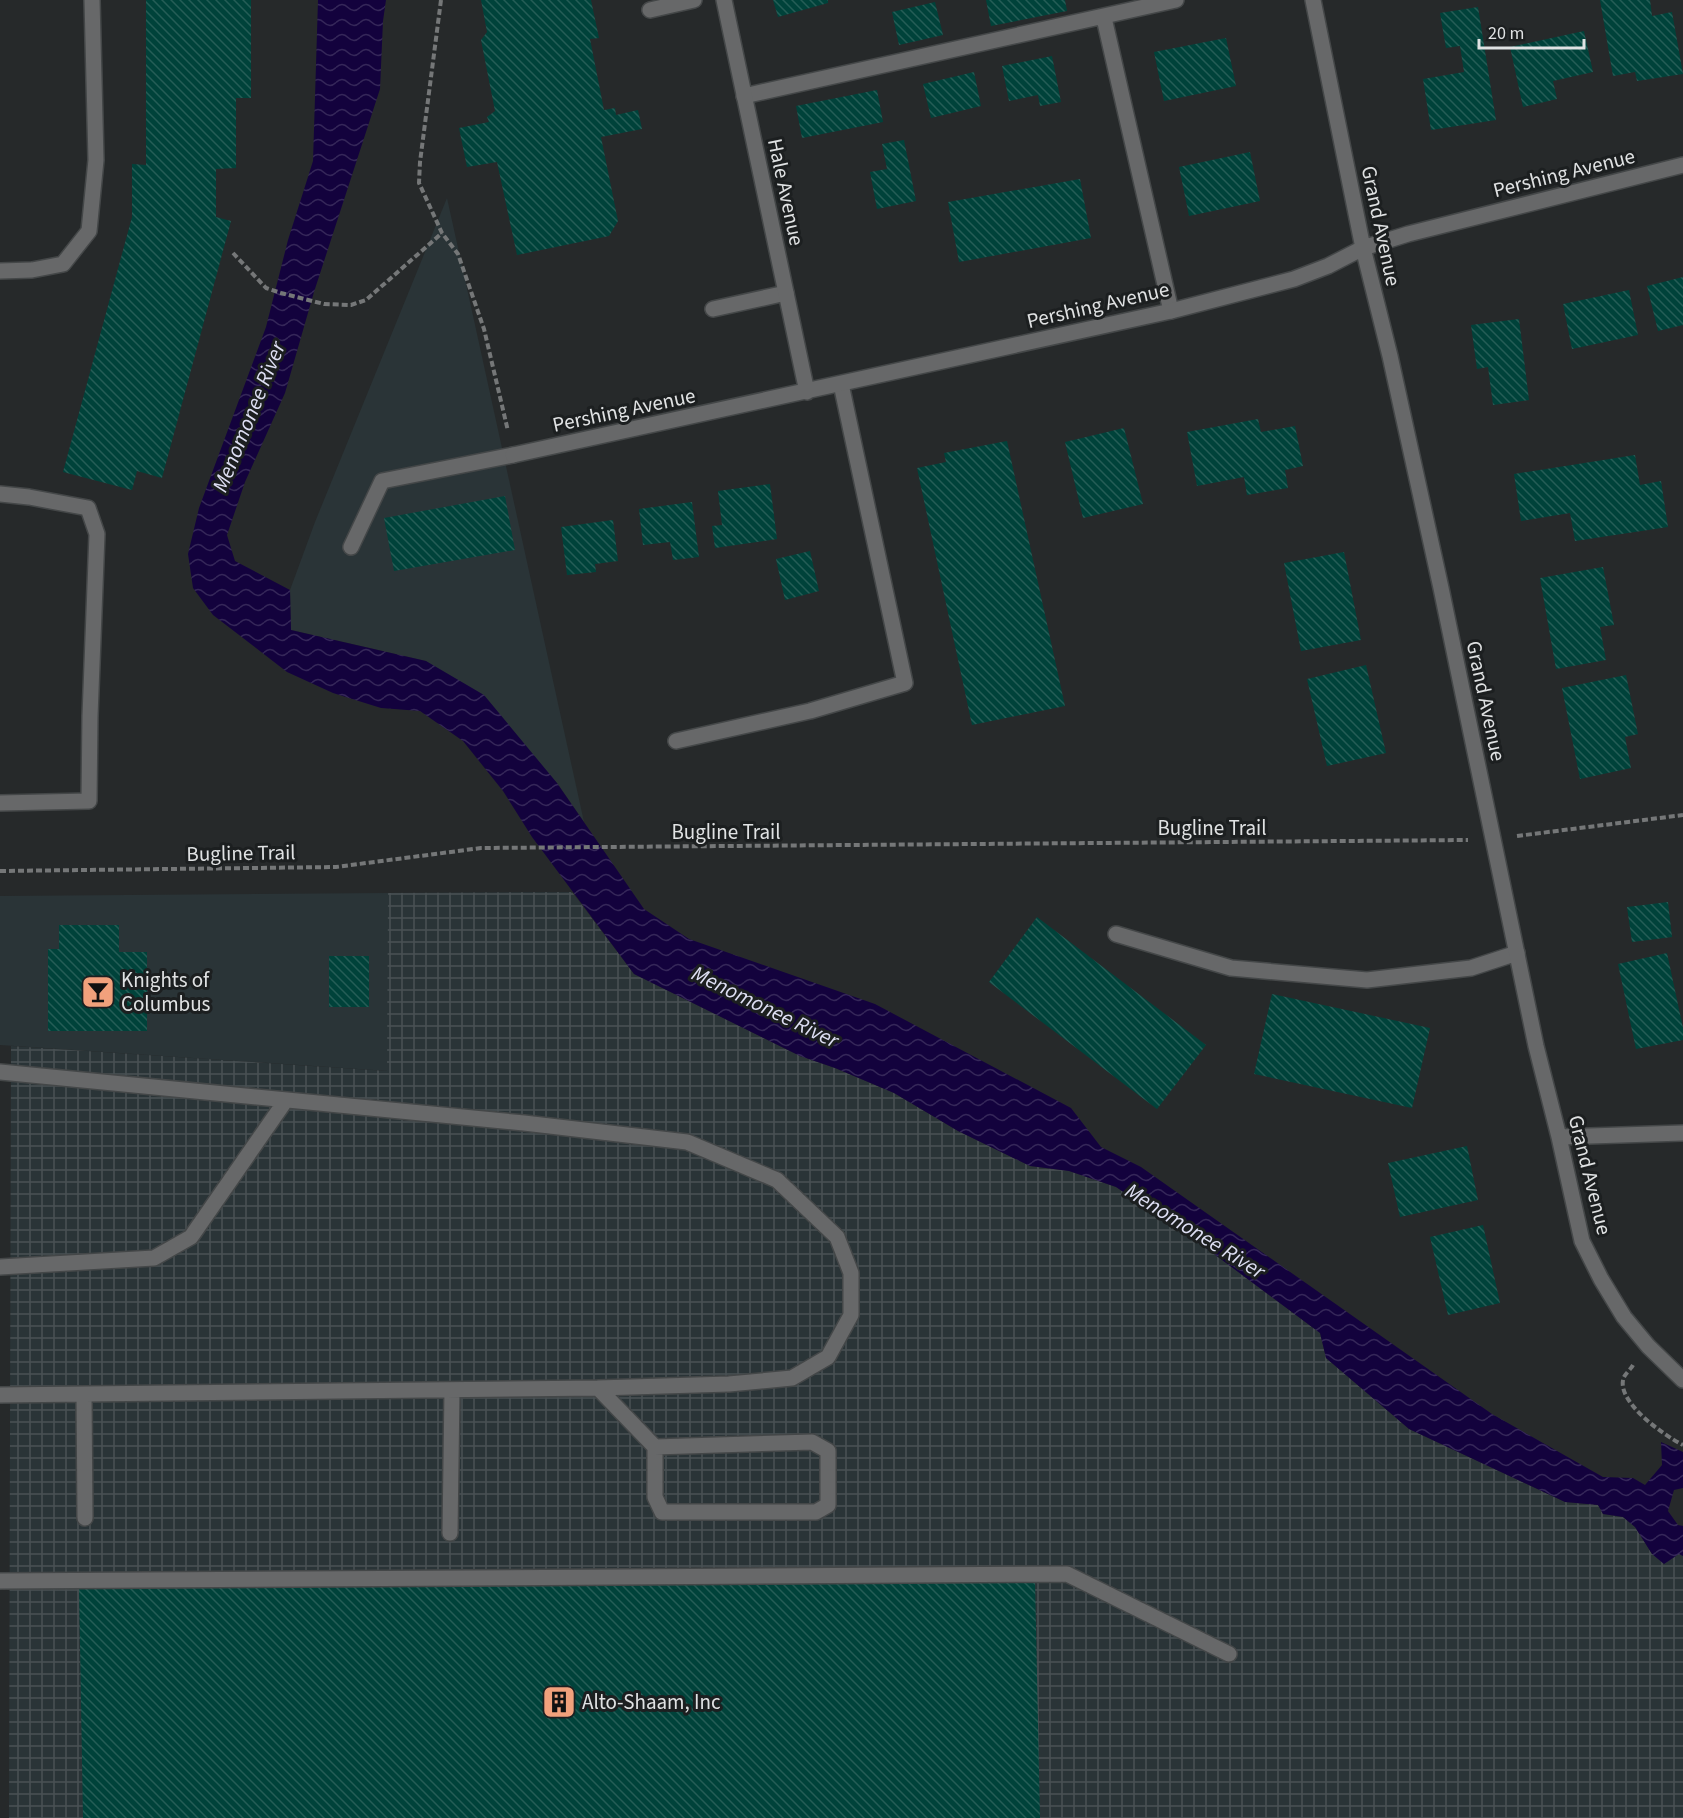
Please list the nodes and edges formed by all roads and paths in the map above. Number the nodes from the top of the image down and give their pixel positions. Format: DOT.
graph roads {
  1 [pos="92,0"];
  2 [pos="441,0"];
  3 [pos="694,0"];
  4 [pos="724,0"];
  5 [pos="1176,0"];
  6 [pos="1313,0"];
  7 [pos="650,10"];
  8 [pos="1104,18"];
  9 [pos="744,96"];
  10 [pos="1683,165"];
  11 [pos="442,233"];
  12 [pos="1363,248"];
  13 [pos="233,253"];
  14 [pos="0,271"];
  15 [pos="786,293"];
  16 [pos="712,309"];
  17 [pos="1171,311"];
  18 [pos="841,384"];
  19 [pos="807,392"];
  20 [pos="513,455"];
  21 [pos="0,494"];
  22 [pos="351,547"];
  23 [pos="676,741"];
  24 [pos="0,803"];
  25 [pos="1683,815"];
  26 [pos="1538,834"];
  27 [pos="1452,841"];
  28 [pos="0,871"];
  29 [pos="1116,934"];
  30 [pos="1516,953"];
  31 [pos="0,1072"];
  32 [pos="286,1100"];
  33 [pos="1683,1133"];
  34 [pos="1559,1137"];
  35 [pos="0,1267"];
  36 [pos="1648,1346"];
  37 [pos="1683,1380"];
  38 [pos="598,1388"];
  39 [pos="452,1390"];
  40 [pos="0,1395"];
  41 [pos="84,1395"];
  42 [pos="1683,1444"];
  43 [pos="655,1447"];
  44 [pos="85,1518"];
  45 [pos="450,1533"];
  46 [pos="0,1581"];
  47 [pos="1229,1654"];
  1 -- 14 [label="street"];
  2 -- 11 [label="path"];
  3 -- 7 [label="street"];
  4 -- 9 [label="street, Hale Avenue"];
  5 -- 8 [label="street"];
  6 -- 12 [label="street, Grand Avenue"];
  8 -- 9 [label="street"];
  8 -- 17 [label="street"];
  9 -- 15 [label="street, Hale Avenue"];
  10 -- 12 [label="street, Pershing Avenue"];
  11 -- 13 [label="path"];
  11 -- 20 [label="path"];
  12 -- 17 [label="street, Pershing Avenue"];
  12 -- 30 [label="street, Grand Avenue"];
  15 -- 16 [label="street"];
  15 -- 19 [label="street, Hale Avenue"];
  17 -- 18 [label="street, Pershing Avenue"];
  18 -- 19 [label="street, Pershing Avenue"];
  18 -- 23 [label="street"];
  19 -- 20 [label="street, Pershing Avenue"];
  20 -- 22 [label="street, Pershing Avenue"];
  21 -- 24 [label="street"];
  25 -- 26 [label="path"];
  27 -- 28 [label="path, Bugline Trail"];
  29 -- 30 [label="street"];
  30 -- 34 [label="street, Grand Avenue"];
  31 -- 32 [label="street"];
  32 -- 35 [label="street"];
  32 -- 38 [label="street"];
  33 -- 34 [label="street"];
  34 -- 36 [label="street, Grand Avenue"];
  36 -- 37 [label="street, Grand Avenue"];
  36 -- 42 [label="path"];
  38 -- 39 [label="street"];
  38 -- 43 [label="street"];
  39 -- 41 [label="street"];
  39 -- 45 [label="street"];
  40 -- 41 [label="street"];
  41 -- 44 [label="street"];
  43 -- 43 [label="street"];
  46 -- 47 [label="street"];
}
